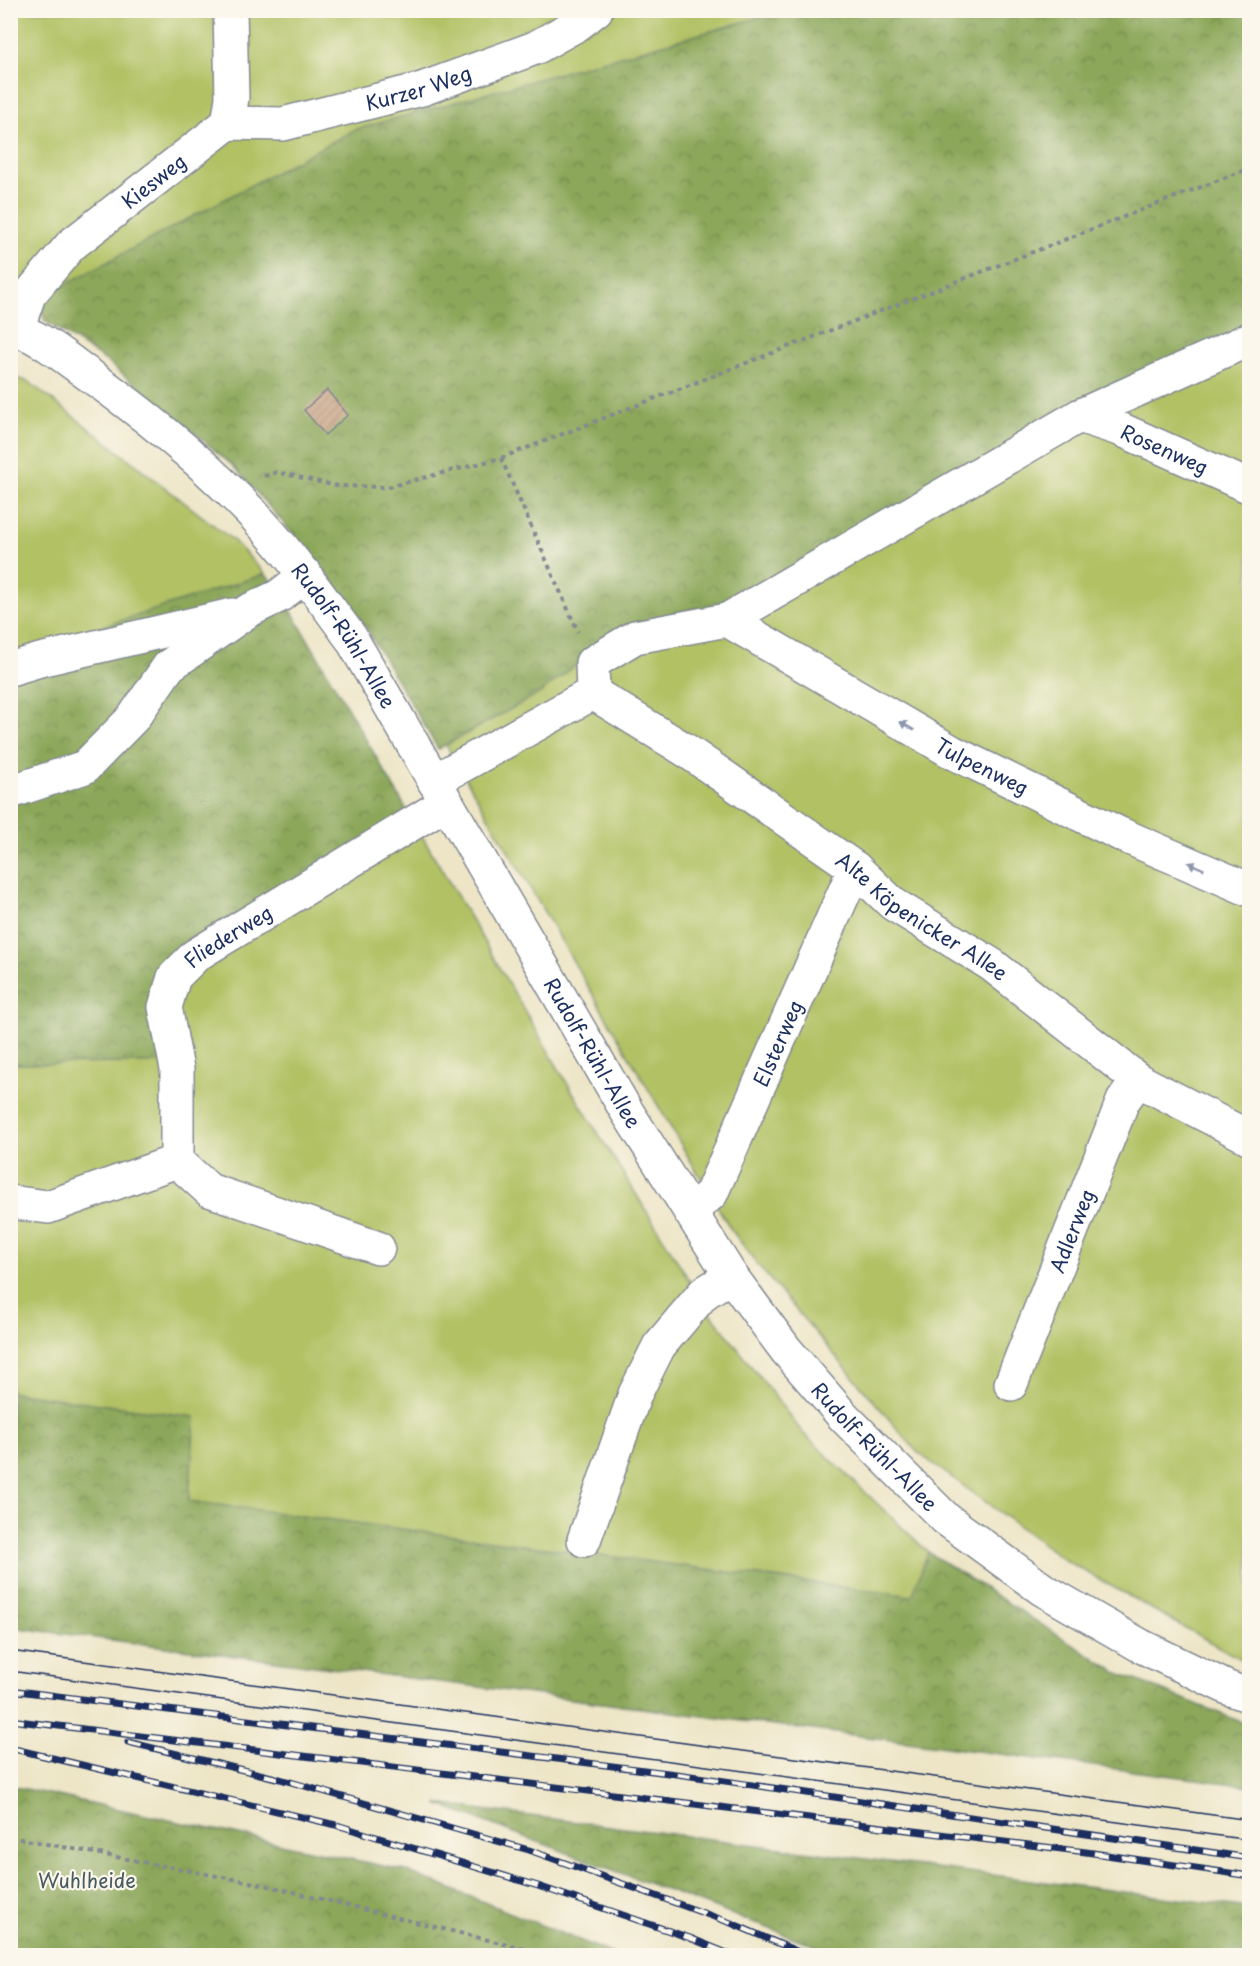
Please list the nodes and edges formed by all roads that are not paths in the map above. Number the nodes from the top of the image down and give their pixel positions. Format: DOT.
graph roads {
  1 [pos="230,10"];
  2 [pos="596,10"];
  3 [pos="228,123"];
  4 [pos="14,329"];
  5 [pos="1250,339"];
  6 [pos="1079,416"];
  7 [pos="1250,486"];
  8 [pos="306,575"];
  9 [pos="248,611"];
  10 [pos="727,620"];
  11 [pos="10,669"];
  12 [pos="592,678"];
  13 [pos="10,792"];
  14 [pos="440,792"];
  15 [pos="855,868"];
  16 [pos="1250,890"];
  17 [pos="1138,1080"];
  18 [pos="1250,1138"];
  19 [pos="177,1161"];
  20 [pos="10,1202"];
  21 [pos="690,1211"];
  22 [pos="378,1248"];
  23 [pos="731,1276"];
  24 [pos="1011,1384"];
  25 [pos="584,1540"];
  26 [pos="1250,1696"];
  1 -- 3 [label="street"];
  2 -- 3 [label="street, Kurzer Weg"];
  3 -- 4 [label="street, Kiesweg"];
  4 -- 8 [label="street, Rudolf-Rühl-Allee"];
  5 -- 6 [label="street, Fliederweg"];
  6 -- 7 [label="street, Rosenweg"];
  6 -- 10 [label="street, Fliederweg"];
  8 -- 9 [label="street"];
  8 -- 14 [label="street, Rudolf-Rühl-Allee"];
  9 -- 11 [label="street"];
  9 -- 13 [label="street"];
  10 -- 12 [label="street, Fliederweg"];
  16 -- 10 [label="street, Tulpenweg, one-way"];
  12 -- 14 [label="street, Fliederweg"];
  12 -- 15 [label="street, Alte Köpenicker Allee"];
  14 -- 19 [label="street, Fliederweg"];
  14 -- 21 [label="street, Rudolf-Rühl-Allee"];
  15 -- 17 [label="street, Alte Köpenicker Allee"];
  15 -- 21 [label="street, Elsterweg"];
  17 -- 18 [label="street, Alte Köpenicker Allee"];
  17 -- 24 [label="street, Adlerweg"];
  19 -- 20 [label="street"];
  19 -- 22 [label="street"];
  21 -- 23 [label="street, Rudolf-Rühl-Allee"];
  23 -- 25 [label="street"];
  23 -- 26 [label="street, Rudolf-Rühl-Allee"];
}
